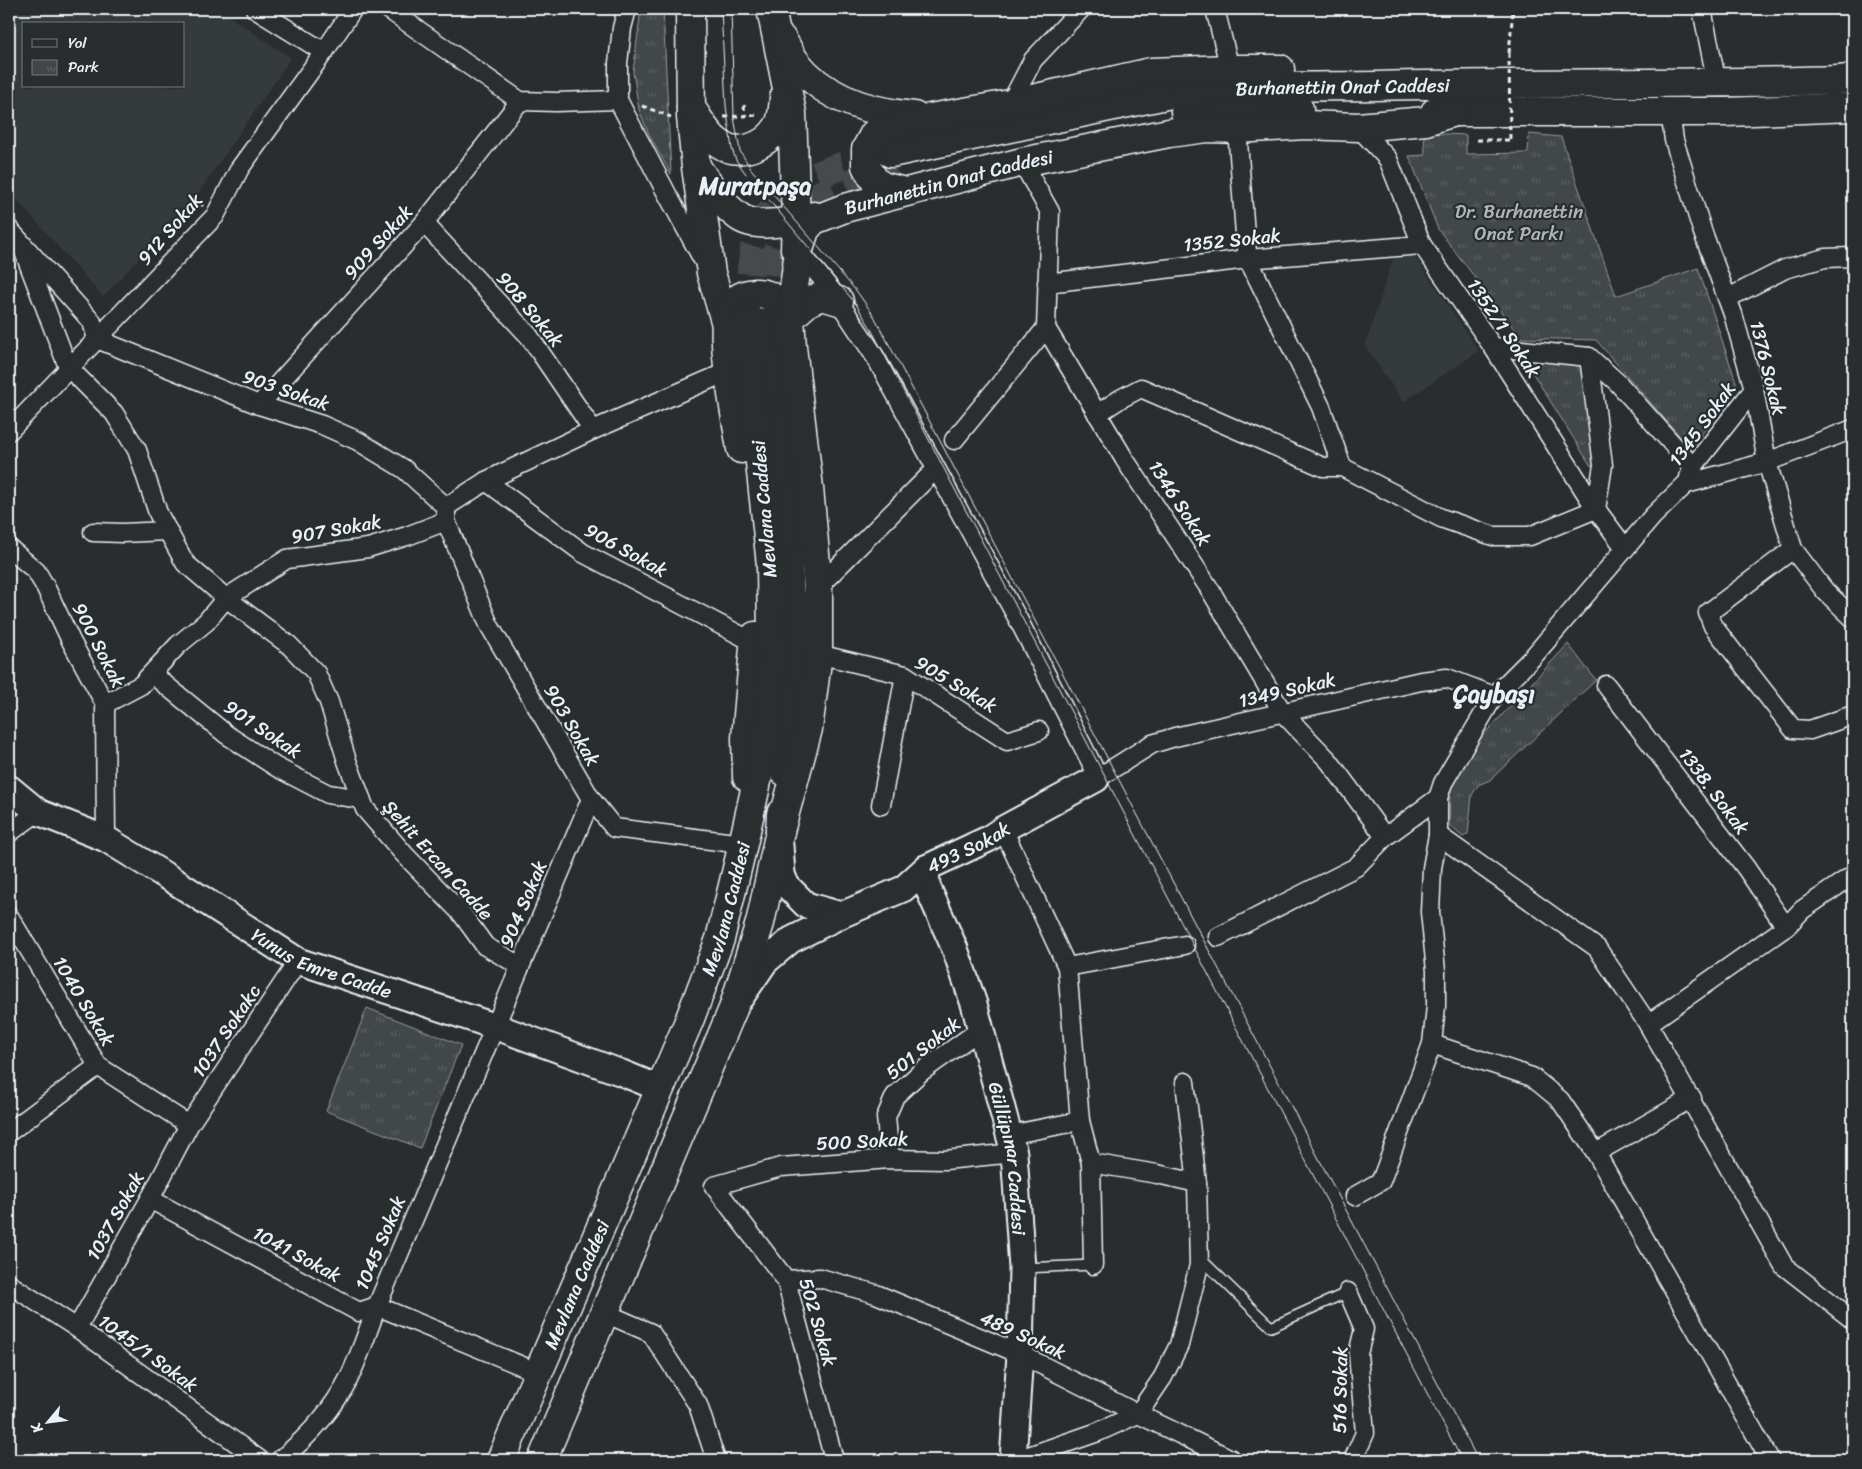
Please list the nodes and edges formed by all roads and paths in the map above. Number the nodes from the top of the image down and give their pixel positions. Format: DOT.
graph roads {
  1 [pos="255,9"];
  2 [pos="353,9"];
  3 [pos="388,9"];
  4 [pos="627,9"];
  5 [pos="690,9"];
  6 [pos="1081,9"];
  7 [pos="1215,9"];
  8 [pos="1513,9"];
  9 [pos="1702,9"];
  10 [pos="773,18"];
  11 [pos="324,52"];
  12 [pos="1230,69"];
  13 [pos="1853,78"];
  14 [pos="785,82"];
  15 [pos="1452,84"];
  16 [pos="1717,84"];
  17 [pos="618,100"];
  18 [pos="520,101"];
  19 [pos="744,104"];
  20 [pos="1010,104"];
  21 [pos="642,106"];
  22 [pos="1853,108"];
  23 [pos="1454,112"];
  24 [pos="1670,112"];
  25 [pos="782,113"];
  26 [pos="687,114"];
  27 [pos="745,116"];
  28 [pos="930,118"];
  29 [pos="1358,127"];
  30 [pos="1237,129"];
  31 [pos="1477,140"];
  32 [pos="1022,162"];
  33 [pos="696,167"];
  34 [pos="898,172"];
  35 [pos="424,223"];
  36 [pos="9,229"];
  37 [pos="790,235"];
  38 [pos="21,244"];
  39 [pos="1422,245"];
  40 [pos="1853,257"];
  41 [pos="1248,259"];
  42 [pos="711,273"];
  43 [pos="1047,283"];
  44 [pos="1728,298"];
  45 [pos="839,301"];
  46 [pos="758,320"];
  47 [pos="1046,328"];
  48 [pos="97,339"];
  49 [pos="1493,347"];
  50 [pos="1589,357"];
  51 [pos="68,368"];
  52 [pos="729,371"];
  53 [pos="1754,389"];
  54 [pos="259,405"];
  55 [pos="1097,414"];
  56 [pos="593,430"];
  57 [pos="1853,430"];
  58 [pos="9,431"];
  59 [pos="954,440"];
  60 [pos="1766,462"];
  61 [pos="1342,467"];
  62 [pos="1693,467"];
  63 [pos="930,475"];
  64 [pos="486,481"];
  65 [pos="1686,484"];
  66 [pos="1596,509"];
  67 [pos="446,514"];
  68 [pos="168,531"];
  69 [pos="93,532"];
  70 [pos="9,548"];
  71 [pos="1625,548"];
  72 [pos="1793,549"];
  73 [pos="818,587"];
  74 [pos="226,598"];
  75 [pos="1853,618"];
  76 [pos="755,643"];
  77 [pos="818,654"];
  78 [pos="152,674"];
  79 [pos="905,675"];
  80 [pos="1606,684"];
  81 [pos="1494,696"];
  82 [pos="105,704"];
  83 [pos="1283,713"];
  84 [pos="1853,715"];
  85 [pos="1039,731"];
  86 [pos="1097,778"];
  87 [pos="9,788"];
  88 [pos="590,798"];
  89 [pos="1438,798"];
  90 [pos="361,799"];
  91 [pos="881,805"];
  92 [pos="38,812"];
  93 [pos="1003,829"];
  94 [pos="780,831"];
  95 [pos="746,832"];
  96 [pos="9,833"];
  97 [pos="1438,835"];
  98 [pos="1385,837"];
  99 [pos="106,840"];
  100 [pos="926,868"];
  101 [pos="1853,875"];
  102 [pos="841,914"];
  103 [pos="9,916"];
  104 [pos="1786,927"];
  105 [pos="1218,937"];
  106 [pos="1185,945"];
  107 [pos="298,961"];
  108 [pos="520,966"];
  109 [pos="1067,967"];
  110 [pos="733,1009"];
  111 [pos="1648,1024"];
  112 [pos="494,1026"];
  113 [pos="981,1029"];
  114 [pos="1432,1044"];
  115 [pos="98,1066"];
  116 [pos="1185,1082"];
  117 [pos="659,1088"];
  118 [pos="1692,1098"];
  119 [pos="1080,1121"];
  120 [pos="189,1125"];
  121 [pos="9,1132"];
  122 [pos="1012,1144"];
  123 [pos="1596,1153"];
  124 [pos="890,1159"];
  125 [pos="1091,1163"];
  126 [pos="1197,1183"];
  127 [pos="714,1186"];
  128 [pos="1355,1196"];
  129 [pos="150,1199"];
  130 [pos="1199,1257"];
  131 [pos="1093,1264"];
  132 [pos="1022,1268"];
  133 [pos="786,1280"];
  134 [pos="9,1284"];
  135 [pos="1348,1292"];
  136 [pos="377,1306"];
  137 [pos="605,1313"];
  138 [pos="1853,1320"];
  139 [pos="77,1328"];
  140 [pos="1020,1354"];
  141 [pos="539,1373"];
  142 [pos="1138,1414"];
  143 [pos="260,1460"];
  144 [pos="280,1460"];
  145 [pos="501,1460"];
  146 [pos="542,1460"];
  147 [pos="716,1460"];
  148 [pos="834,1460"];
  149 [pos="1013,1460"];
  150 [pos="1017,1460"];
  151 [pos="1233,1460"];
  152 [pos="1352,1460"];
  153 [pos="1770,1460"];
  1 -- 11 [label="street"];
  2 -- 11 [label="street, 912 Sokak"];
  3 -- 18 [label="street"];
  4 -- 17 [label="street"];
  5 -- 26 [label="main road"];
  6 -- 20 [label="street"];
  7 -- 12 [label="street"];
  8 -- 31 [label="path, bridge"];
  9 -- 16 [label="street"];
  10 -- 14 [label="main road"];
  10 -- 28 [label="main road"];
  11 -- 48 [label="street, 912 Sokak"];
  12 -- 15 [label="main road, Burhanettin Onat Caddesi"];
  12 -- 20 [label="main road, Burhanettin Onat Caddesi"];
  13 -- 16 [label="main road"];
  14 -- 25 [label="main road"];
  14 -- 37 [label="main road"];
  15 -- 16 [label="main road"];
  15 -- 34 [label="main road, Burhanettin Onat Caddesi"];
  17 -- 18 [label="street"];
  17 -- 42 [label="street"];
  18 -- 35 [label="street, 909 Sokak"];
  19 -- 27 [label="path"];
  20 -- 28 [label="main road, Burhanettin Onat Caddesi"];
  21 -- 26 [label="path"];
  22 -- 24 [label="main road, Burhanettin Onat Caddesi"];
  23 -- 24 [label="main road, Burhanettin Onat Caddesi"];
  23 -- 29 [label="main road, Burhanettin Onat Caddesi"];
  23 -- 34 [label="main road, Burhanettin Onat Caddesi"];
  24 -- 44 [label="street, 1376 Sokak"];
  25 -- 26 [label="main road"];
  25 -- 27 [label="path"];
  26 -- 27 [label="path"];
  26 -- 33 [label="main road"];
  28 -- 34 [label="main road"];
  29 -- 30 [label="main road, Burhanettin Onat Caddesi"];
  29 -- 39 [label="street, 1352/1 Sokak"];
  30 -- 32 [label="main road, Burhanettin Onat Caddesi"];
  30 -- 41 [label="street"];
  32 -- 34 [label="main road, Burhanettin Onat Caddesi"];
  32 -- 43 [label="street"];
  33 -- 37 [label="main road"];
  33 -- 42 [label="main road"];
  34 -- 37 [label="main road, Burhanettin Onat Caddesi"];
  35 -- 54 [label="street, 909 Sokak"];
  35 -- 56 [label="street, 908 Sokak"];
  36 -- 38 [label="street, Şehit Ercan Cadde"];
  37 -- 45 [label="street"];
  37 -- 46 [label="main road"];
  38 -- 48 [label="street, Şehit Ercan Cadde"];
  38 -- 51 [label="street, Şehit Ercan Cadde"];
  39 -- 41 [label="street, 1352 Sokak"];
  39 -- 49 [label="street, 1352/1 Sokak"];
  40 -- 44 [label="street"];
  41 -- 43 [label="street, 1352 Sokak"];
  41 -- 61 [label="street"];
  42 -- 46 [label="main road"];
  43 -- 47 [label="street"];
  44 -- 53 [label="street, 1376 Sokak"];
  45 -- 46 [label="main road"];
  45 -- 86 [label="street"];
  46 -- 52 [label="main road"];
  46 -- 73 [label="main road"];
  46 -- 94 [label="main road, Mevlana Caddesi"];
  46 -- 95 [label="main road, Mevlana Caddesi"];
  47 -- 55 [label="street, 1346 Sokak"];
  47 -- 59 [label="street"];
  48 -- 51 [label="street, 912 Sokak"];
  48 -- 54 [label="street, 903 Sokak"];
  49 -- 50 [label="street"];
  49 -- 66 [label="street, 1352/1 Sokak"];
  50 -- 62 [label="street"];
  50 -- 66 [label="street"];
  51 -- 58 [label="street, 912 Sokak"];
  51 -- 68 [label="street, Şehit Ercan Cadde"];
  52 -- 56 [label="street, 907 Sokak"];
  52 -- 76 [label="main road"];
  53 -- 60 [label="street, 1376 Sokak"];
  53 -- 62 [label="street, 1345 Sokak"];
  54 -- 67 [label="street, 903 Sokak"];
  55 -- 61 [label="street"];
  55 -- 83 [label="street, 1346 Sokak"];
  56 -- 64 [label="street, 907 Sokak"];
  57 -- 60 [label="street"];
  60 -- 65 [label="street"];
  60 -- 72 [label="street, 1376 Sokak"];
  61 -- 66 [label="street"];
  62 -- 65 [label="street, 1345 Sokak"];
  63 -- 73 [label="street"];
  64 -- 67 [label="street, 907 Sokak"];
  64 -- 76 [label="street, 906 Sokak"];
  65 -- 71 [label="street"];
  66 -- 71 [label="street, 1352/1 Sokak"];
  67 -- 74 [label="street, 907 Sokak"];
  67 -- 88 [label="street, 903 Sokak"];
  68 -- 69 [label="street"];
  68 -- 74 [label="street, Şehit Ercan Cadde"];
  70 -- 82 [label="street, 900 Sokak"];
  71 -- 81 [label="street"];
  72 -- 75 [label="street, 1376 Sokak"];
  72 -- 84 [label="street"];
  73 -- 77 [label="main road"];
  74 -- 78 [label="street, 907 Sokak"];
  74 -- 90 [label="street, Şehit Ercan Cadde"];
  76 -- 95 [label="main road"];
  77 -- 79 [label="street, 905 Sokak"];
  77 -- 94 [label="main road"];
  78 -- 82 [label="street, 907 Sokak"];
  78 -- 90 [label="street, 901 Sokak"];
  79 -- 85 [label="street, 905 Sokak"];
  79 -- 91 [label="street"];
  80 -- 104 [label="street, 1338. Sokak"];
  81 -- 83 [label="street, 1349 Sokak"];
  81 -- 89 [label="street"];
  82 -- 99 [label="street, 900 Sokak"];
  83 -- 86 [label="street, 1349 Sokak"];
  83 -- 98 [label="street, 1346 Sokak"];
  86 -- 93 [label="street, 493 Sokak"];
  87 -- 92 [label="street, Yunus Emre Cadde"];
  88 -- 95 [label="street, 903 Sokak"];
  88 -- 108 [label="street, 904 Sokak"];
  89 -- 97 [label="street"];
  89 -- 98 [label="street"];
  90 -- 108 [label="street, Şehit Ercan Cadde"];
  92 -- 96 [label="street"];
  92 -- 99 [label="street, Yunus Emre Cadde"];
  93 -- 100 [label="street, 493 Sokak"];
  93 -- 109 [label="street"];
  94 -- 102 [label="street"];
  94 -- 110 [label="main road, Mevlana Caddesi"];
  95 -- 117 [label="main road, Mevlana Caddesi"];
  97 -- 111 [label="street"];
  97 -- 114 [label="street"];
  98 -- 105 [label="street"];
  99 -- 107 [label="street, Yunus Emre Cadde"];
  100 -- 102 [label="street, 493 Sokak"];
  100 -- 113 [label="street, Güllüpınar Caddesi"];
  101 -- 104 [label="street"];
  102 -- 110 [label="street, 493 Sokak"];
  103 -- 115 [label="street, 1040 Sokak"];
  104 -- 111 [label="street"];
  106 -- 109 [label="street"];
  107 -- 112 [label="street, Yunus Emre Cadde"];
  107 -- 120 [label="street, 1037 Sokakc"];
  108 -- 112 [label="street, 904 Sokak"];
  109 -- 119 [label="street"];
  110 -- 137 [label="main road, Mevlana Caddesi"];
  111 -- 118 [label="street"];
  112 -- 117 [label="street, Yunus Emre Cadde"];
  112 -- 136 [label="street, 1045 Sokak"];
  113 -- 122 [label="street, Güllüpınar Caddesi"];
  113 -- 124 [label="street, 501 Sokak"];
  114 -- 123 [label="street"];
  114 -- 128 [label="street"];
  115 -- 120 [label="street, 1040 Sokak"];
  115 -- 121 [label="street"];
  116 -- 126 [label="street"];
  117 -- 141 [label="main road, Mevlana Caddesi"];
  118 -- 123 [label="street"];
  118 -- 138 [label="street"];
  119 -- 122 [label="street, 500 Sokak"];
  119 -- 125 [label="street"];
  120 -- 129 [label="street, 1037 Sokak"];
  122 -- 124 [label="street, 500 Sokak"];
  122 -- 132 [label="street, Güllüpınar Caddesi"];
  123 -- 153 [label="street"];
  124 -- 127 [label="street, 500 Sokak"];
  125 -- 126 [label="street"];
  125 -- 131 [label="street"];
  126 -- 130 [label="street"];
  127 -- 133 [label="street, 502 Sokak"];
  129 -- 136 [label="street, 1041 Sokak"];
  129 -- 139 [label="street, 1037 Sokak"];
  130 -- 135 [label="lane"];
  130 -- 142 [label="street"];
  131 -- 132 [label="lane"];
  132 -- 140 [label="street, Güllüpınar Caddesi"];
  133 -- 140 [label="street, 489 Sokak"];
  133 -- 148 [label="street, 502 Sokak"];
  134 -- 139 [label="street, 1045/1 Sokak"];
  135 -- 152 [label="street, 516 Sokak"];
  136 -- 141 [label="street"];
  136 -- 144 [label="street, 1045 Sokak"];
  137 -- 146 [label="main road, Mevlana Caddesi"];
  137 -- 147 [label="street"];
  139 -- 143 [label="street, 1045/1 Sokak"];
  140 -- 142 [label="street, 489 Sokak"];
  140 -- 149 [label="street, Güllüpınar Caddesi"];
  141 -- 145 [label="main road, Mevlana Caddesi"];
  142 -- 150 [label="street"];
  142 -- 151 [label="street, 489 Sokak"];
}
